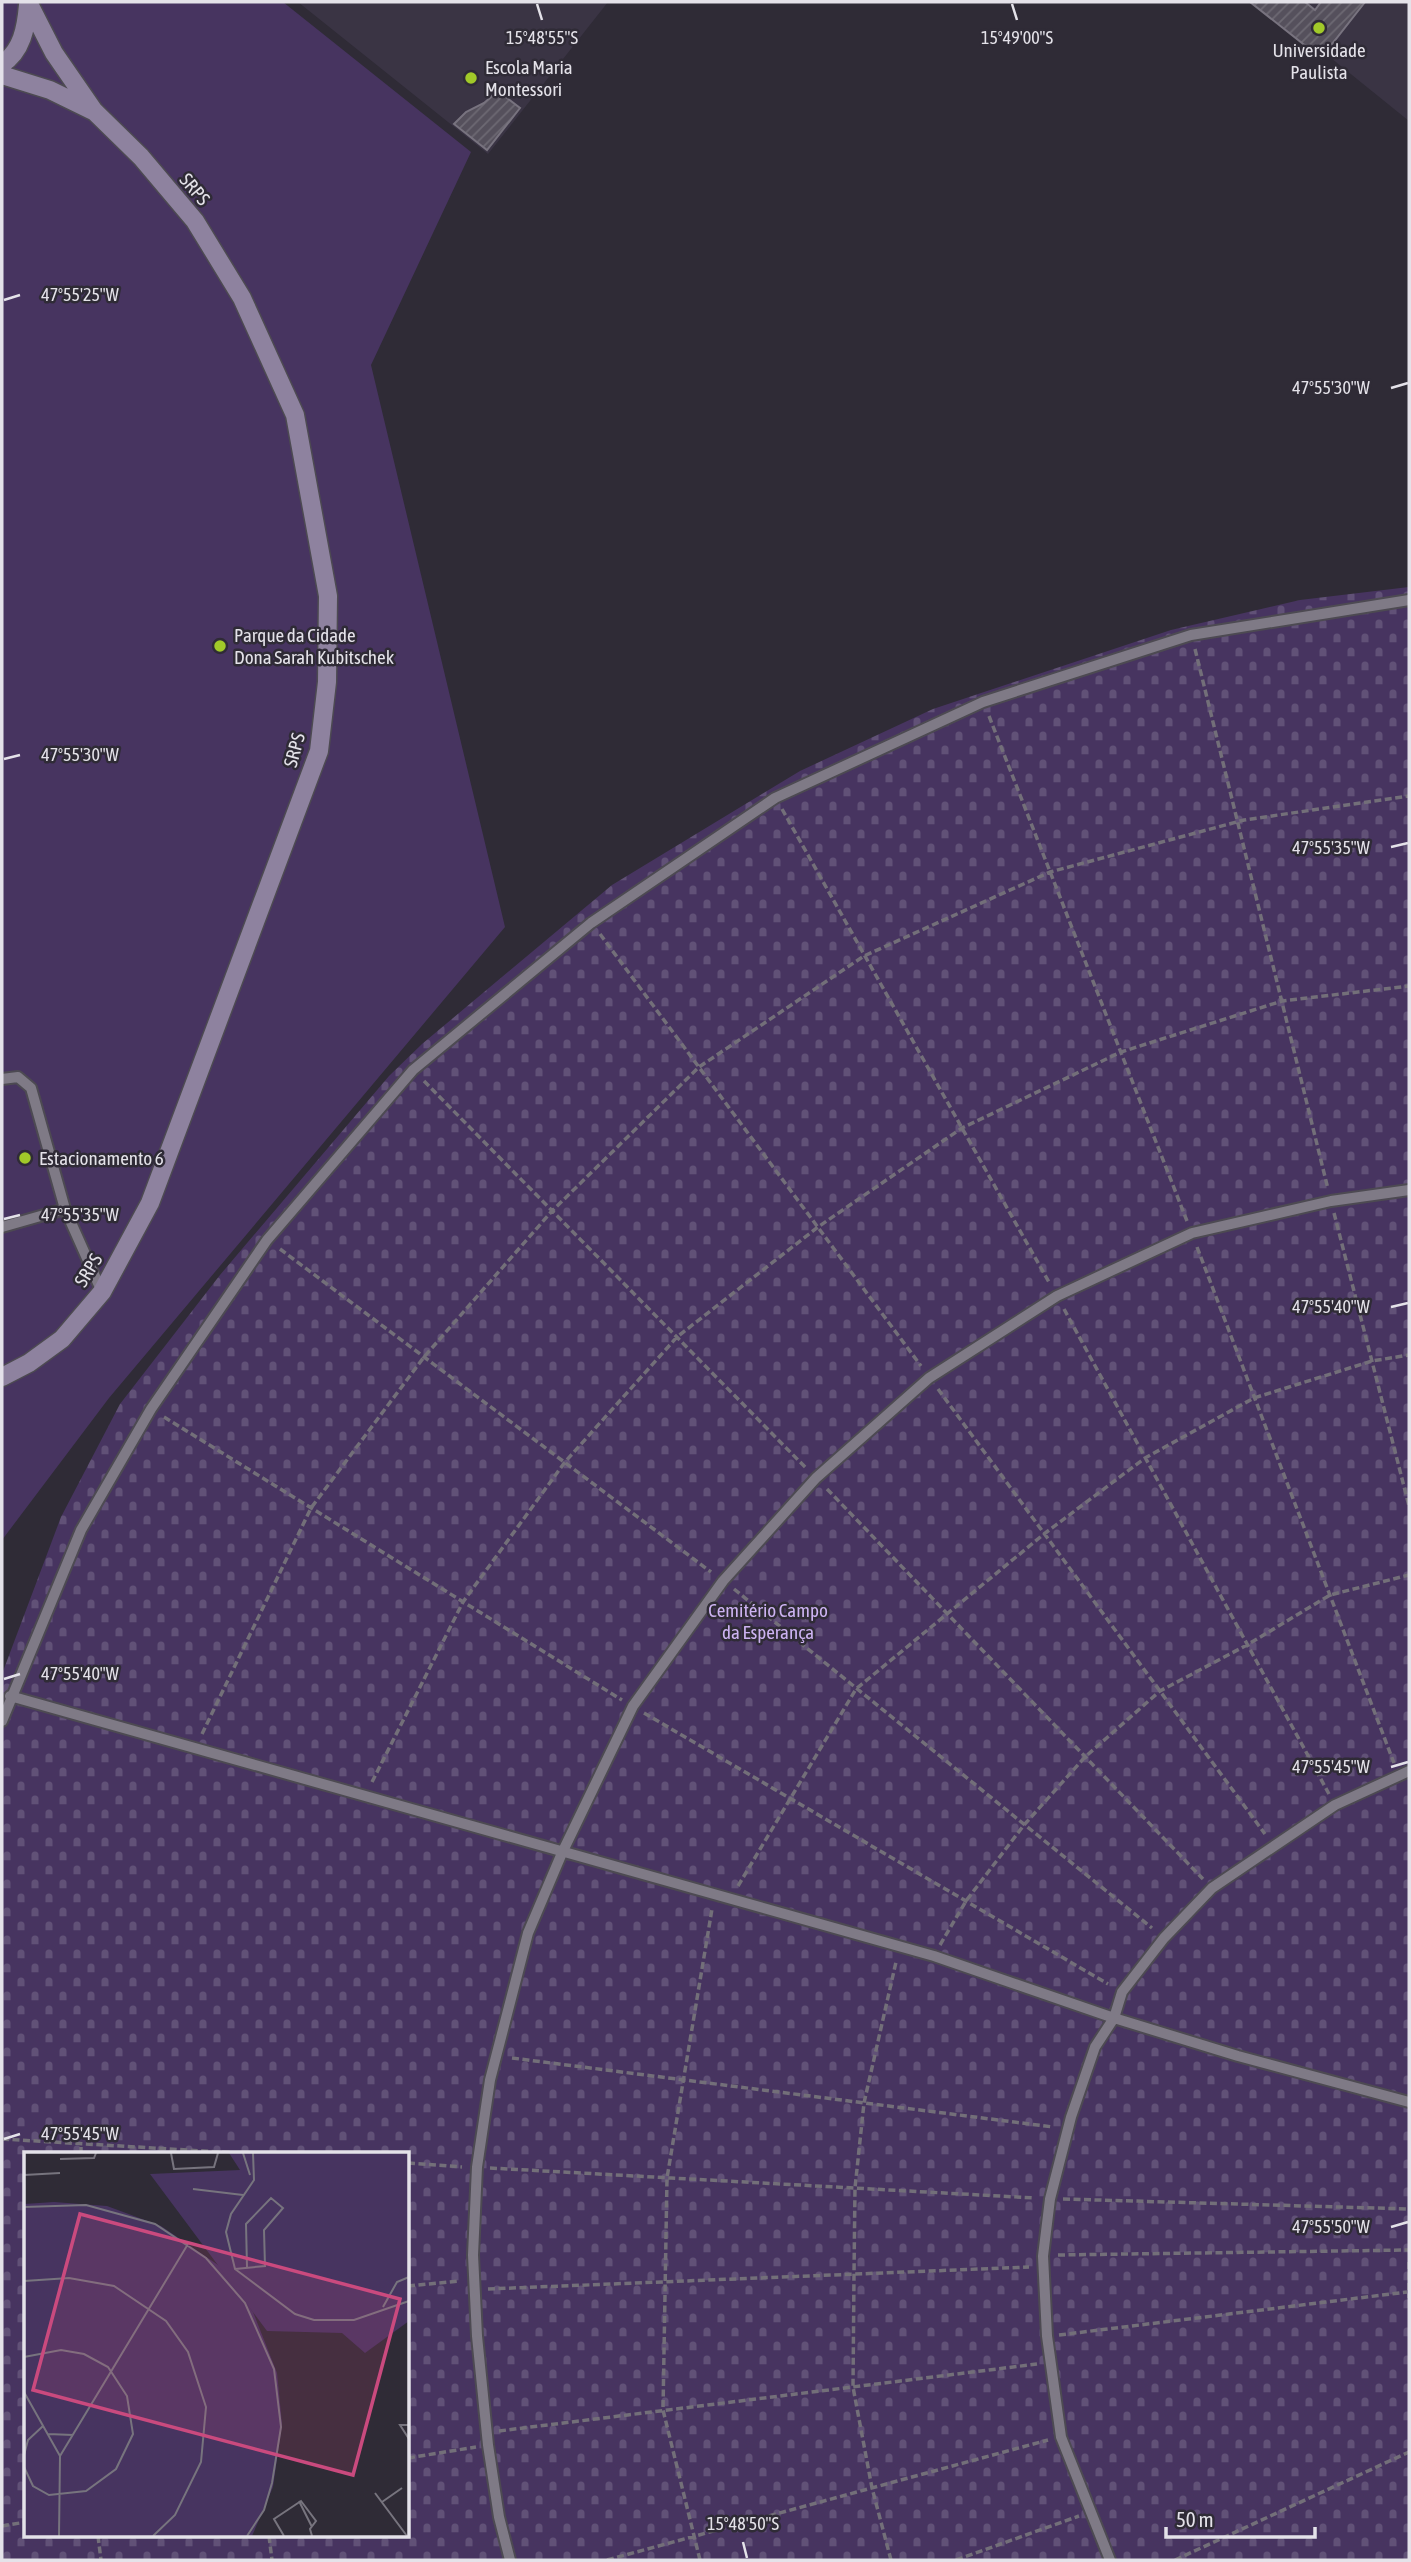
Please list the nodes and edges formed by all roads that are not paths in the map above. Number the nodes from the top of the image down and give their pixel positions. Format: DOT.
graph roads {
  1 [pos="28,2"];
  2 [pos="2,64"];
  3 [pos="2,75"];
  4 [pos="94,111"];
  5 [pos="1409,600"];
  6 [pos="2,1079"];
  7 [pos="1409,1190"];
  8 [pos="65,1209"];
  9 [pos="2,1227"];
  10 [pos="102,1292"];
  11 [pos="2,1377"];
  12 [pos="10,1696"];
  13 [pos="2,1721"];
  14 [pos="1409,1771"];
  15 [pos="562,1853"];
  16 [pos="1114,2018"];
  17 [pos="1409,2102"];
  18 [pos="510,2560"];
  19 [pos="1110,2560"];
  1 -- 2 [label="main road"];
  1 -- 4 [label="main road, SRPS"];
  3 -- 4 [label="main road, SRPS"];
  4 -- 10 [label="main road, SRPS"];
  5 -- 12 [label="lane"];
  6 -- 8 [label="lane"];
  7 -- 15 [label="lane"];
  8 -- 9 [label="lane"];
  8 -- 10 [label="lane"];
  10 -- 11 [label="main road, SRPS"];
  12 -- 13 [label="lane"];
  12 -- 15 [label="lane"];
  14 -- 16 [label="lane"];
  15 -- 16 [label="lane"];
  15 -- 18 [label="lane"];
  16 -- 17 [label="lane"];
  16 -- 19 [label="lane"];
}
